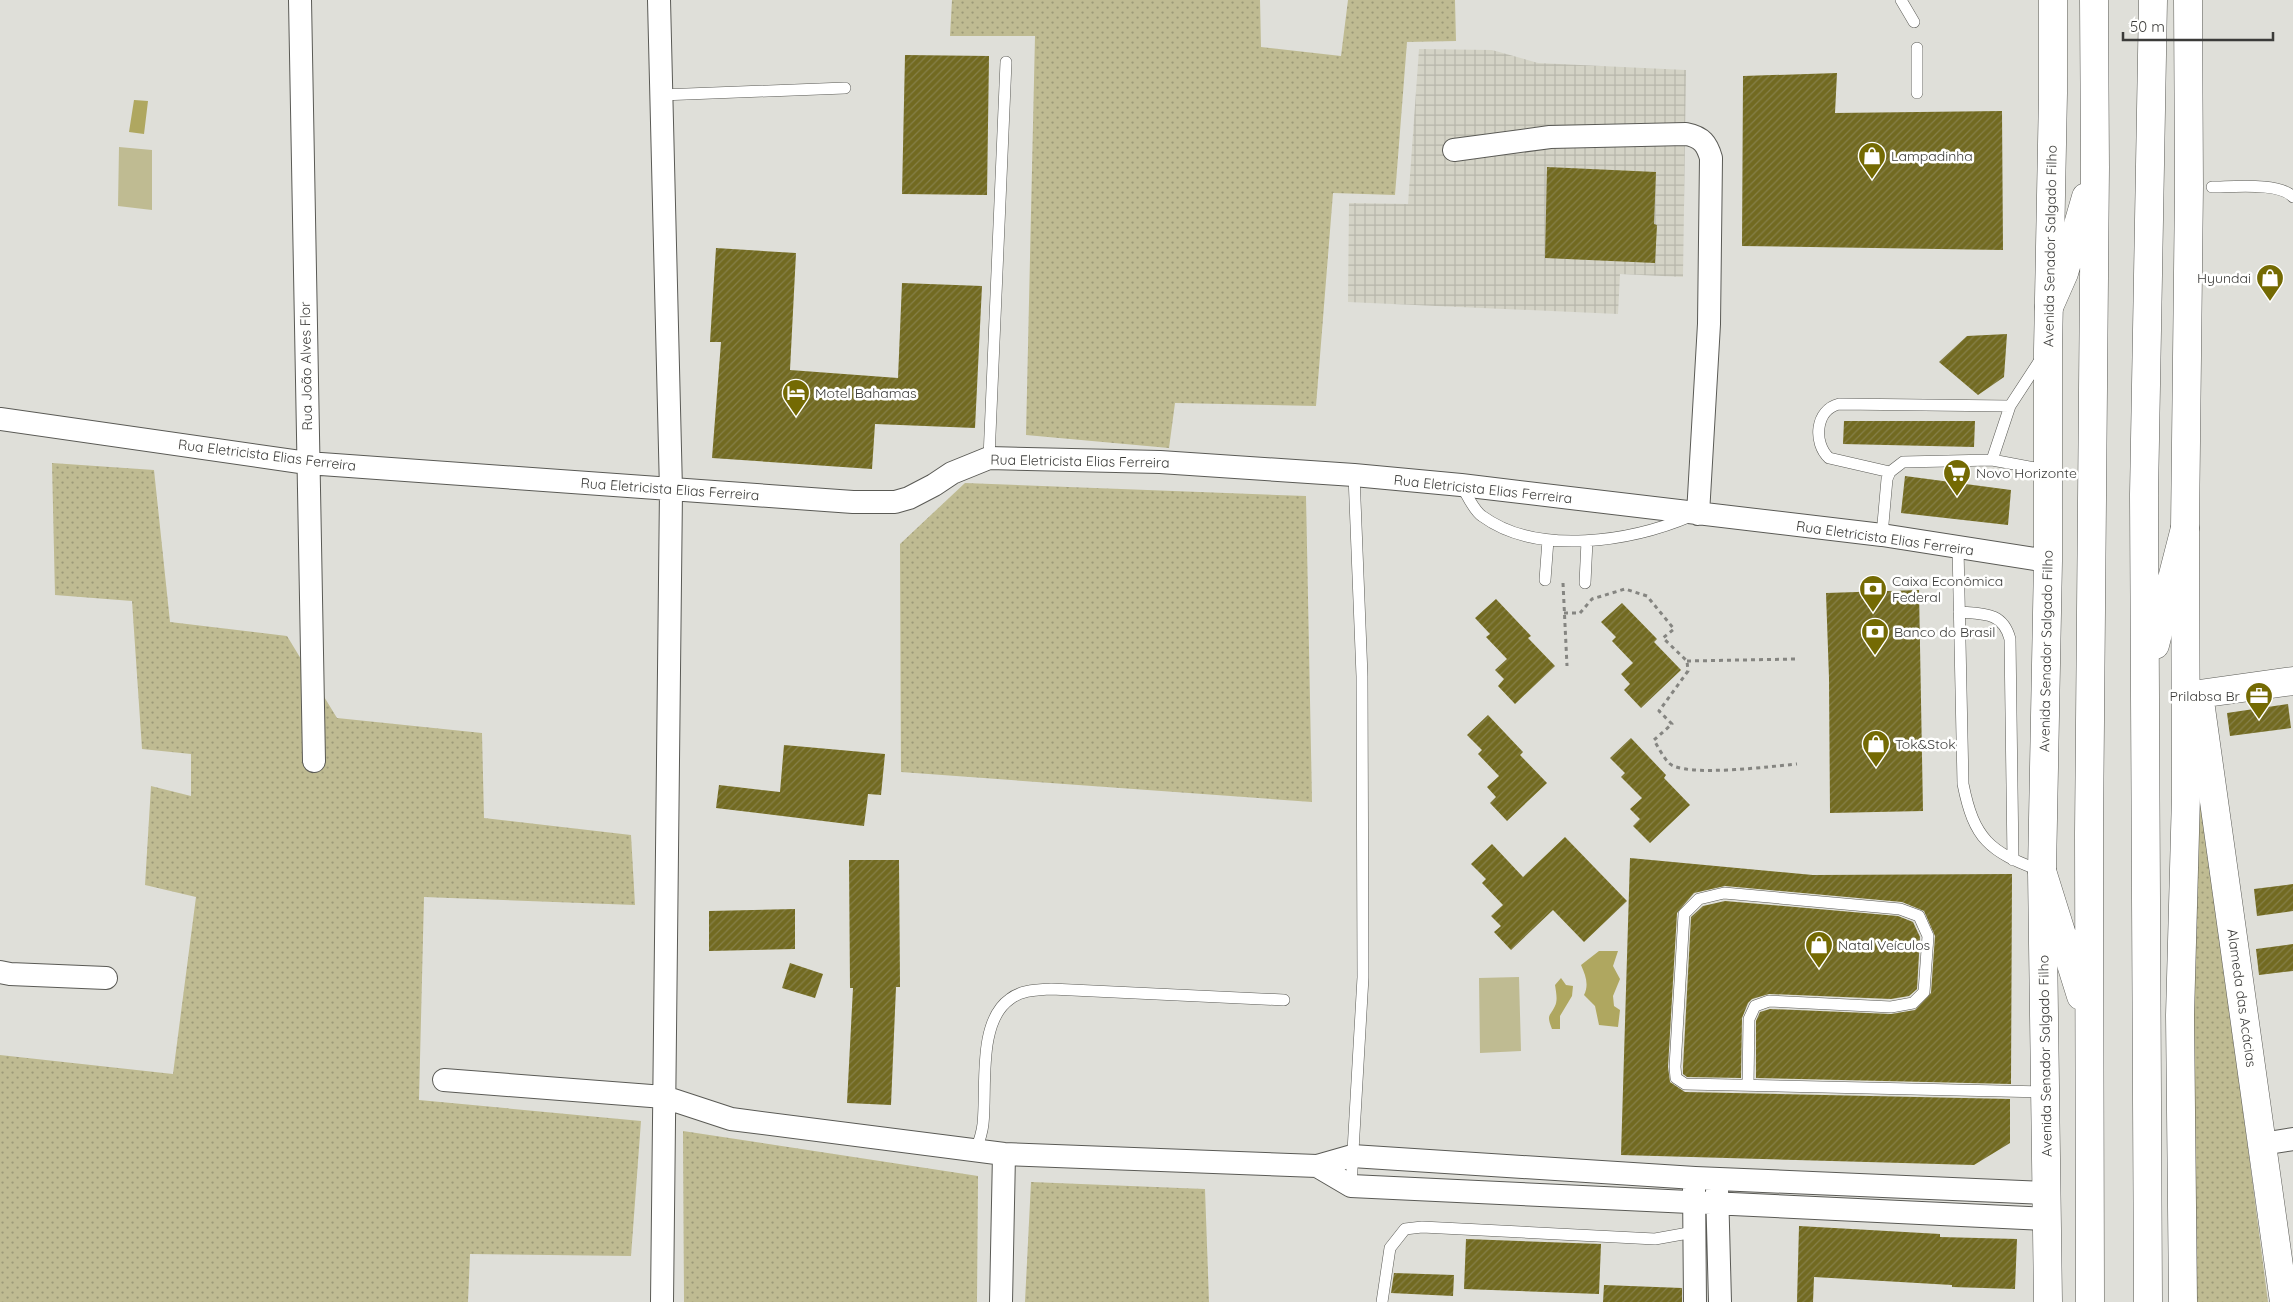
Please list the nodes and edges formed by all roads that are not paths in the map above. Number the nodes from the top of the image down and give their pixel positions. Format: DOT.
graph roads {
  1 [pos="300,0"];
  2 [pos="659,0"];
  3 [pos="1901,0"];
  4 [pos="2053,0"];
  5 [pos="2094,0"];
  6 [pos="2153,0"];
  7 [pos="2188,0"];
  8 [pos="1914,22"];
  9 [pos="1917,48"];
  10 [pos="1006,62"];
  11 [pos="845,88"];
  12 [pos="1917,93"];
  13 [pos="661,95"];
  14 [pos="1454,150"];
  15 [pos="2095,167"];
  16 [pos="2212,187"];
  17 [pos="2293,197"];
  18 [pos="2049,307"];
  19 [pos="2048,350"];
  20 [pos="2010,406"];
  21 [pos="0,419"];
  22 [pos="989,458"];
  23 [pos="1992,460"];
  24 [pos="307,463"];
  25 [pos="2046,470"];
  26 [pos="1890,472"];
  27 [pos="1354,475"];
  28 [pos="1461,485"];
  29 [pos="671,490"];
  30 [pos="1698,514"];
  31 [pos="2185,528"];
  32 [pos="1882,536"];
  33 [pos="1548,540"];
  34 [pos="1587,541"];
  35 [pos="1958,547"];
  36 [pos="2048,561"];
  37 [pos="1545,580"];
  38 [pos="1585,583"];
  39 [pos="1960,612"];
  40 [pos="2293,681"];
  41 [pos="2146,683"];
  42 [pos="314,762"];
  43 [pos="2013,860"];
  44 [pos="2042,871"];
  45 [pos="0,972"];
  46 [pos="106,978"];
  47 [pos="1284,1000"];
  48 [pos="2089,1019"];
  49 [pos="444,1080"];
  50 [pos="1748,1085"];
  51 [pos="2045,1092"];
  52 [pos="664,1097"];
  53 [pos="2293,1139"];
  54 [pos="2262,1144"];
  55 [pos="976,1150"];
  56 [pos="1004,1154"];
  57 [pos="1352,1156"];
  58 [pos="1317,1166"];
  59 [pos="1695,1178"];
  60 [pos="1717,1179"];
  61 [pos="1351,1186"];
  62 [pos="2047,1192"];
  63 [pos="1694,1201"];
  64 [pos="1718,1203"];
  65 [pos="2047,1219"];
  66 [pos="1694,1232"];
  67 [pos="2286,1294"];
  68 [pos="662,1302"];
  69 [pos="1001,1302"];
  70 [pos="1382,1302"];
  71 [pos="1695,1302"];
  72 [pos="1720,1302"];
  73 [pos="2048,1302"];
  74 [pos="2090,1302"];
  75 [pos="2148,1302"];
  76 [pos="2183,1302"];
  1 -- 24 [label="street, Rua João Alves Flor"];
  2 -- 13 [label="street"];
  3 -- 8 [label="lane"];
  4 -- 18 [label="main road, Avenida Senador Salgado Filho"];
  5 -- 15 [label="main road"];
  6 -- 41 [label="main road"];
  7 -- 31 [label="main road"];
  9 -- 12 [label="lane"];
  10 -- 22 [label="lane"];
  11 -- 13 [label="lane"];
  13 -- 29 [label="street"];
  14 -- 30 [label="street"];
  15 -- 18 [label="main road"];
  15 -- 48 [label="main road"];
  16 -- 17 [label="lane"];
  18 -- 19 [label="main road, Avenida Senador Salgado Filho"];
  19 -- 20 [label="lane"];
  19 -- 25 [label="main road, Avenida Senador Salgado Filho"];
  20 -- 23 [label="lane"];
  20 -- 26 [label="lane"];
  21 -- 24 [label="street, Rua Eletricista Elias Ferreira"];
  22 -- 27 [label="street, Rua Eletricista Elias Ferreira"];
  22 -- 29 [label="street, Rua Eletricista Elias Ferreira"];
  23 -- 25 [label="lane"];
  23 -- 26 [label="lane"];
  24 -- 29 [label="street, Rua Eletricista Elias Ferreira"];
  24 -- 42 [label="street, Rua João Alves Flor"];
  25 -- 36 [label="main road, Avenida Senador Salgado Filho"];
  26 -- 32 [label="lane"];
  27 -- 28 [label="street, Rua Eletricista Elias Ferreira"];
  27 -- 57 [label="lane"];
  28 -- 30 [label="street, Rua Eletricista Elias Ferreira"];
  28 -- 33 [label="lane"];
  29 -- 52 [label="street"];
  30 -- 32 [label="street, Rua Eletricista Elias Ferreira"];
  30 -- 34 [label="lane"];
  31 -- 41 [label="main road"];
  31 -- 76 [label="main road"];
  32 -- 35 [label="street, Rua Eletricista Elias Ferreira"];
  33 -- 34 [label="lane"];
  33 -- 37 [label="lane"];
  34 -- 38 [label="lane"];
  35 -- 36 [label="street, Rua Eletricista Elias Ferreira"];
  35 -- 39 [label="lane"];
  36 -- 44 [label="main road, Avenida Senador Salgado Filho"];
  39 -- 43 [label="lane"];
  39 -- 43 [label="lane"];
  40 -- 54 [label="main road, Alameda das Acácias"];
  41 -- 75 [label="main road"];
  43 -- 44 [label="lane"];
  44 -- 48 [label="main road"];
  44 -- 51 [label="main road, Avenida Senador Salgado Filho"];
  45 -- 46 [label="street"];
  47 -- 55 [label="lane"];
  48 -- 74 [label="main road"];
  49 -- 52 [label="street"];
  50 -- 50 [label="lane"];
  50 -- 51 [label="lane"];
  51 -- 62 [label="main road, Avenida Senador Salgado Filho"];
  52 -- 55 [label="street"];
  52 -- 68 [label="street"];
  53 -- 54 [label="street"];
  54 -- 67 [label="main road, Alameda das Acácias"];
  55 -- 56 [label="street"];
  56 -- 58 [label="street"];
  56 -- 69 [label="street"];
  57 -- 58 [label="street"];
  57 -- 59 [label="street"];
  57 -- 61 [label="lane"];
  58 -- 61 [label="street"];
  59 -- 60 [label="street"];
  59 -- 63 [label="street"];
  60 -- 62 [label="street"];
  60 -- 64 [label="street"];
  61 -- 63 [label="street"];
  62 -- 65 [label="main road, Avenida Senador Salgado Filho"];
  63 -- 64 [label="street"];
  63 -- 66 [label="street"];
  64 -- 65 [label="street"];
  64 -- 72 [label="street"];
  65 -- 73 [label="main road, Avenida Senador Salgado Filho"];
  66 -- 70 [label="lane"];
  66 -- 71 [label="street"];
}
